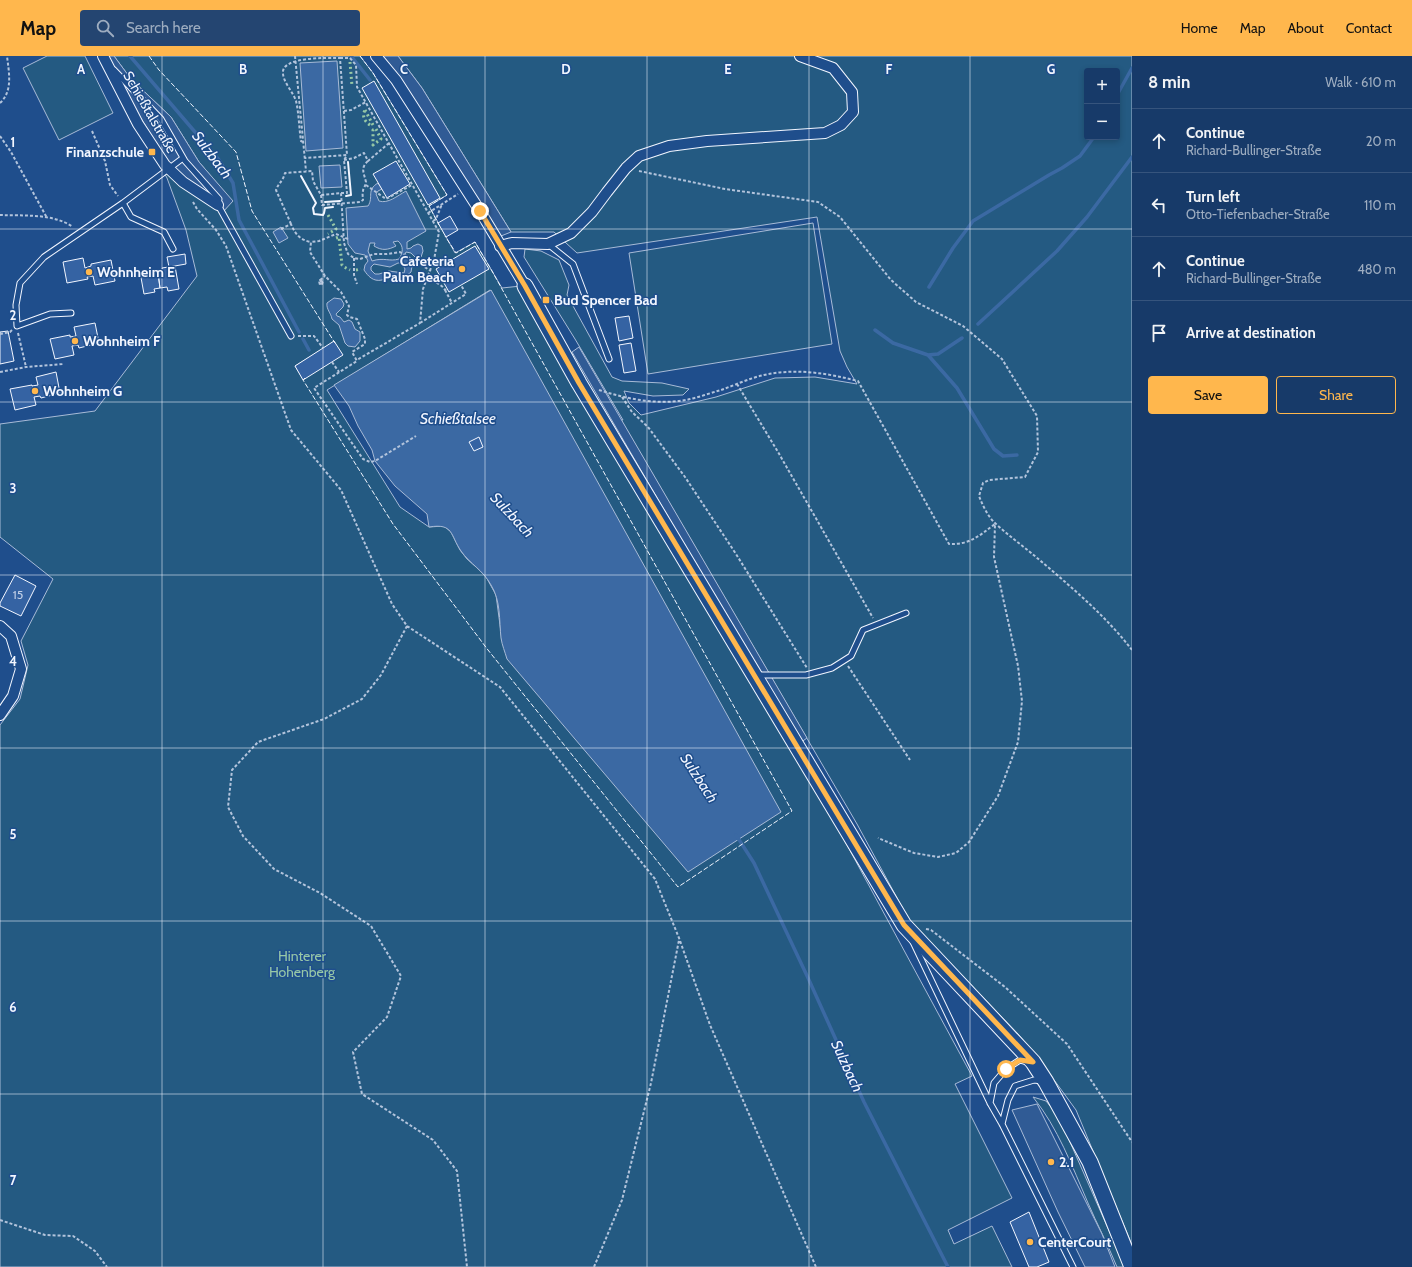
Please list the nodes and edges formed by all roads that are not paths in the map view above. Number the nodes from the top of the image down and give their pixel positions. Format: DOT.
graph roads {
  1 [pos="376,56"];
  2 [pos="800,56"];
  3 [pos="104,59"];
  4 [pos="183,158"];
  5 [pos="169,169"];
  6 [pos="122,203"];
  7 [pos="218,205"];
  8 [pos="548,244"];
  9 [pos="500,246"];
  10 [pos="173,249"];
  11 [pos="525,286"];
  12 [pos="71,313"];
  13 [pos="291,336"];
  14 [pos="609,359"];
  15 [pos="906,613"];
  16 [pos="0,626"];
  17 [pos="754,675"];
  18 [pos="0,715"];
  19 [pos="904,925"];
  20 [pos="1033,1062"];
  21 [pos="1046,1082"];
  22 [pos="990,1103"];
  23 [pos="1002,1124"];
  24 [pos="1073,1267"];
  25 [pos="1132,1267"];
  1 -- 9 [label="street"];
  2 -- 8 [label="street"];
  3 -- 4 [label="lane"];
  3 -- 5 [label="street, Schießtalstraße"];
  4 -- 5 [label="lane"];
  4 -- 7 [label="lane"];
  5 -- 6 [label="lane"];
  5 -- 7 [label="street, Schießtalstraße"];
  6 -- 10 [label="lane"];
  6 -- 12 [label="lane"];
  7 -- 13 [label="lane"];
  8 -- 9 [label="street"];
  8 -- 14 [label="lane"];
  9 -- 11 [label="street"];
  11 -- 17 [label="street"];
  15 -- 17 [label="lane"];
  16 -- 18 [label="street"];
  17 -- 19 [label="street"];
  19 -- 20 [label="street"];
  19 -- 22 [label="lane"];
  20 -- 21 [label="street"];
  20 -- 22 [label="lane"];
  21 -- 23 [label="lane"];
  21 -- 25 [label="street"];
  22 -- 23 [label="lane"];
  23 -- 24 [label="lane"];
}
